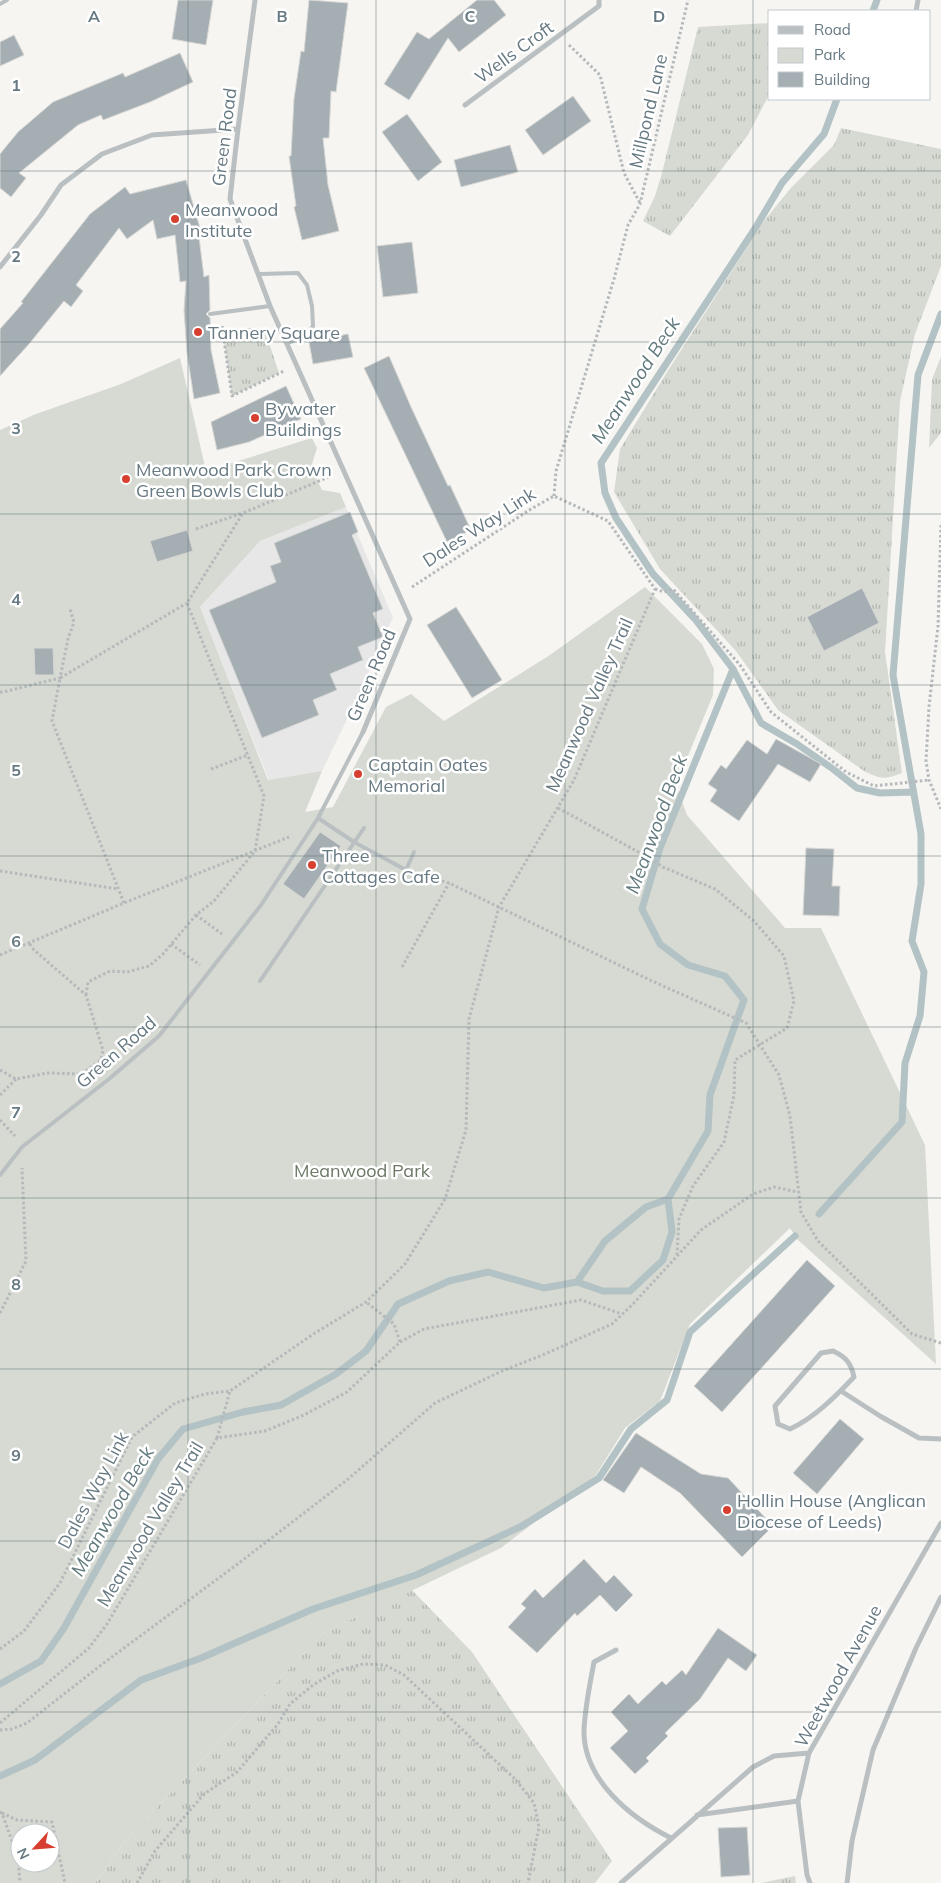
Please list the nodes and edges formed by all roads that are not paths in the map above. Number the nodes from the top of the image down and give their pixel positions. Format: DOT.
graph roads {
  1 [pos="7,0"];
  2 [pos="255,0"];
  3 [pos="599,0"];
  4 [pos="0,4"];
  5 [pos="464,105"];
  6 [pos="238,129"];
  7 [pos="0,267"];
  8 [pos="259,274"];
  9 [pos="270,306"];
  10 [pos="210,314"];
  11 [pos="287,343"];
  12 [pos="363,732"];
  13 [pos="318,818"];
  14 [pos="364,828"];
  15 [pos="354,842"];
  16 [pos="414,852"];
  17 [pos="260,981"];
  18 [pos="0,1175"];
  19 [pos="841,1391"];
  20 [pos="941,1439"];
  21 [pos="941,1523"];
  22 [pos="941,1597"];
  23 [pos="616,1650"];
  24 [pos="808,1753"];
  25 [pos="798,1801"];
  26 [pos="697,1816"];
  27 [pos="671,1838"];
  28 [pos="621,1883"];
  29 [pos="810,1883"];
  30 [pos="847,1883"];
  1 -- 4 [label="lane"];
  2 -- 6 [label="street, Green Road"];
  3 -- 5 [label="street, Wells Croft"];
  6 -- 7 [label="street"];
  6 -- 8 [label="street, Green Road"];
  8 -- 9 [label="street, Green Road"];
  8 -- 11 [label="lane"];
  9 -- 10 [label="lane"];
  9 -- 11 [label="street, Green Road"];
  11 -- 12 [label="street, Green Road"];
  12 -- 13 [label="lane, Green Road"];
  13 -- 15 [label="lane"];
  13 -- 18 [label="lane, Green Road"];
  14 -- 15 [label="lane"];
  15 -- 16 [label="lane"];
  15 -- 17 [label="lane"];
  19 -- 19 [label="street"];
  19 -- 20 [label="street"];
  21 -- 24 [label="street, Weetwood Avenue"];
  22 -- 30 [label="street"];
  23 -- 27 [label="street"];
  24 -- 25 [label="street, Weetwood Avenue"];
  24 -- 26 [label="street"];
  25 -- 26 [label="street"];
  25 -- 29 [label="street, Weetwood Avenue"];
  26 -- 27 [label="street"];
  27 -- 28 [label="street"];
}
